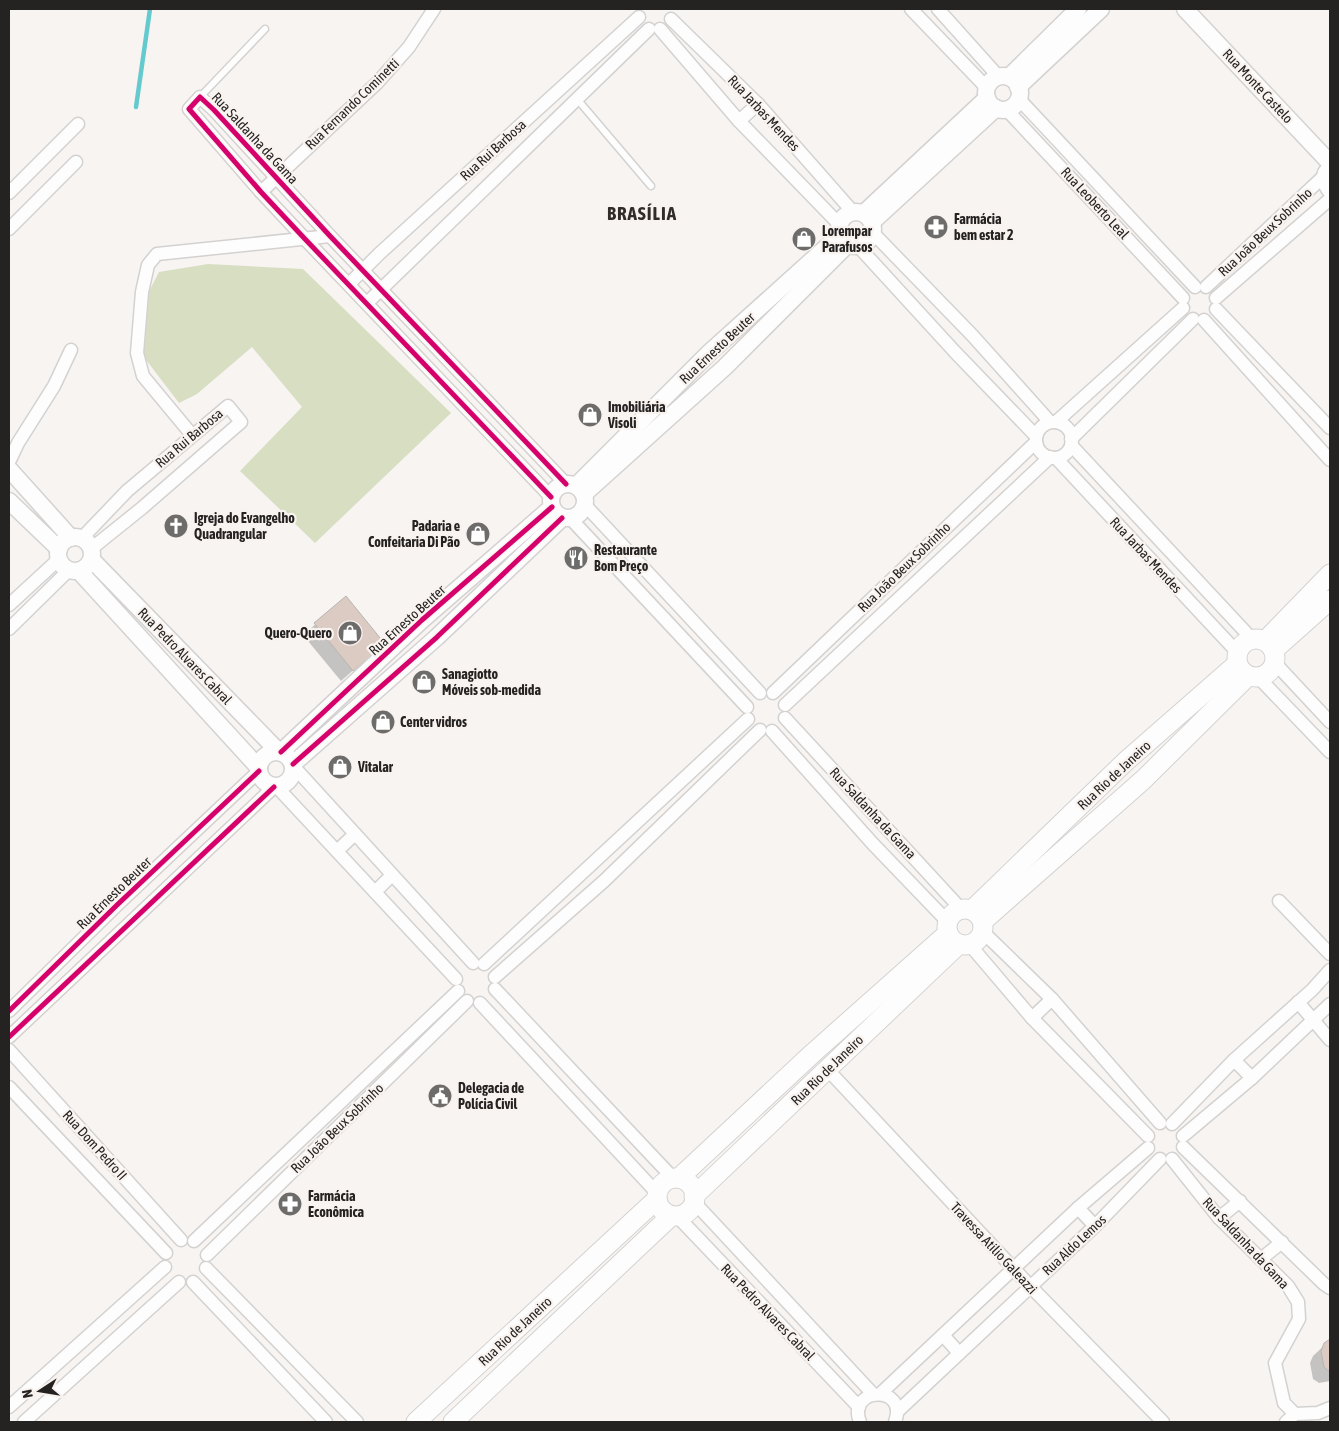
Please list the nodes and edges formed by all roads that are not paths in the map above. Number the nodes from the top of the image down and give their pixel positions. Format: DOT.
graph roads {
  1 [pos="434,9"];
  2 [pos="911,9"];
  3 [pos="938,9"];
  4 [pos="1078,9"];
  5 [pos="1101,9"];
  6 [pos="1186,9"];
  7 [pos="639,13"];
  8 [pos="672,14"];
  9 [pos="265,29"];
  10 [pos="655,29"];
  11 [pos="1002,93"];
  12 [pos="200,96"];
  13 [pos="577,99"];
  14 [pos="758,104"];
  15 [pos="739,121"];
  16 [pos="78,124"];
  17 [pos="76,162"];
  18 [pos="1329,174"];
  19 [pos="276,176"];
  20 [pos="651,186"];
  21 [pos="9,192"];
  22 [pos="261,192"];
  23 [pos="1330,199"];
  24 [pos="866,220"];
  25 [pos="9,229"];
  26 [pos="330,236"];
  27 [pos="846,237"];
  28 [pos="305,239"];
  29 [pos="363,270"];
  30 [pos="349,284"];
  31 [pos="1200,287"];
  32 [pos="381,289"];
  33 [pos="366,303"];
  34 [pos="1183,303"];
  35 [pos="1216,303"];
  36 [pos="1198,320"];
  37 [pos="71,350"];
  38 [pos="1053,422"];
  39 [pos="1330,428"];
  40 [pos="192,435"];
  41 [pos="1036,439"];
  42 [pos="1071,442"];
  43 [pos="1053,457"];
  44 [pos="1330,460"];
  45 [pos="9,462"];
  46 [pos="9,469"];
  47 [pos="127,491"];
  48 [pos="578,492"];
  49 [pos="9,501"];
  50 [pos="142,508"];
  51 [pos="559,510"];
  52 [pos="84,546"];
  53 [pos="66,562"];
  54 [pos="1330,574"];
  55 [pos="1330,600"];
  56 [pos="9,605"];
  57 [pos="9,629"];
  58 [pos="1266,648"];
  59 [pos="1245,668"];
  60 [pos="766,693"];
  61 [pos="785,712"];
  62 [pos="748,713"];
  63 [pos="1330,722"];
  64 [pos="766,731"];
  65 [pos="280,752"];
  66 [pos="1330,752"];
  67 [pos="1125,762"];
  68 [pos="293,766"];
  69 [pos="259,770"];
  70 [pos="1143,780"];
  71 [pos="275,786"];
  72 [pos="888,829"];
  73 [pos="355,834"];
  74 [pos="873,844"];
  75 [pos="337,851"];
  76 [pos="392,875"];
  77 [pos="375,892"];
  78 [pos="1279,901"];
  79 [pos="965,927"];
  80 [pos="1330,954"];
  81 [pos="478,964"];
  82 [pos="1330,970"];
  83 [pos="495,983"];
  84 [pos="457,985"];
  85 [pos="1312,990"];
  86 [pos="1052,999"];
  87 [pos="467,1001"];
  88 [pos="1298,1002"];
  89 [pos="480,1003"];
  90 [pos="1329,1007"];
  91 [pos="9,1012"];
  92 [pos="1032,1018"];
  93 [pos="1313,1022"];
  94 [pos="9,1037"];
  95 [pos="1330,1040"];
  96 [pos="9,1050"];
  97 [pos="1234,1060"];
  98 [pos="795,1070"];
  99 [pos="828,1070"];
  100 [pos="1252,1078"];
  101 [pos="9,1087"];
  102 [pos="810,1087"];
  103 [pos="1166,1124"];
  104 [pos="1148,1142"];
  105 [pos="1183,1142"];
  106 [pos="1166,1159"];
  107 [pos="676,1178"];
  108 [pos="657,1196"];
  109 [pos="694,1199"];
  110 [pos="1240,1201"];
  111 [pos="1078,1208"];
  112 [pos="674,1216"];
  113 [pos="1220,1218"];
  114 [pos="1095,1226"];
  115 [pos="187,1241"];
  116 [pos="1282,1242"];
  117 [pos="166,1253"];
  118 [pos="207,1255"];
  119 [pos="1261,1259"];
  120 [pos="165,1267"];
  121 [pos="206,1268"];
  122 [pos="1014,1269"];
  123 [pos="179,1282"];
  124 [pos="193,1282"];
  125 [pos="1030,1286"];
  126 [pos="1330,1288"];
  127 [pos="943,1335"];
  128 [pos="960,1353"];
  129 [pos="876,1394"];
  130 [pos="9,1407"];
  131 [pos="1330,1408"];
  132 [pos="857,1416"];
  133 [pos="898,1418"];
  134 [pos="1290,1418"];
  135 [pos="24,1422"];
  136 [pos="326,1422"];
  137 [pos="357,1422"];
  138 [pos="416,1422"];
  139 [pos="453,1422"];
  140 [pos="1163,1422"];
  1 -- 19 [label="street, Rua Fernando Cominetti"];
  2 -- 11 [label="street, Rua Leoberto Leal"];
  3 -- 11 [label="street, Rua Leoberto Leal"];
  4 -- 11 [label="street"];
  5 -- 11 [label="street"];
  6 -- 18 [label="street, Rua Monte Castelo"];
  7 -- 10 [label="street, Rua Jarbas Mendes"];
  7 -- 29 [label="street, Rua Rui Barbosa"];
  8 -- 10 [label="street, Rua Rui Barbosa"];
  8 -- 14 [label="street, Rua Jarbas Mendes"];
  9 -- 12 [label="lane"];
  10 -- 13 [label="street, Rua Rui Barbosa"];
  10 -- 15 [label="street, Rua Jarbas Mendes"];
  11 -- 24 [label="street"];
  11 -- 31 [label="street, Rua Leoberto Leal"];
  11 -- 34 [label="street, Rua Leoberto Leal"];
  12 -- 19 [label="street, Rua Saldanha da Gama"];
  12 -- 22 [label="street, Rua Saldanha da Gama"];
  13 -- 20 [label="lane"];
  13 -- 32 [label="street, Rua Rui Barbosa"];
  14 -- 15 [label="street"];
  14 -- 24 [label="street, Rua Jarbas Mendes"];
  15 -- 27 [label="street, Rua Jarbas Mendes"];
  16 -- 21 [label="street"];
  17 -- 25 [label="street"];
  18 -- 31 [label="street, Rua João Beux Sobrinho"];
  19 -- 22 [label="street, Rua Fernando Cominetti"];
  19 -- 26 [label="street, Rua Saldanha da Gama"];
  22 -- 28 [label="street, Rua Saldanha da Gama"];
  23 -- 35 [label="street, Rua João Beux Sobrinho"];
  24 -- 27 [label="street"];
  24 -- 27 [label="street"];
  24 -- 38 [label="street, Rua Jarbas Mendes"];
  26 -- 28 [label="street"];
  26 -- 29 [label="street, Rua Saldanha da Gama"];
  27 -- 41 [label="street, Rua Jarbas Mendes"];
  27 -- 48 [label="street, Rua Ernesto Beuter"];
  28 -- 30 [label="street, Rua Saldanha da Gama"];
  28 -- 40 [label="street"];
  29 -- 30 [label="street, Rua Rui Barbosa"];
  29 -- 32 [label="street, Rua Saldanha da Gama"];
  30 -- 33 [label="street, Rua Saldanha da Gama"];
  31 -- 34 [label="street"];
  31 -- 35 [label="street"];
  32 -- 33 [label="street, Rua Rui Barbosa"];
  32 -- 48 [label="street, Rua Saldanha da Gama"];
  33 -- 51 [label="street, Rua Saldanha da Gama"];
  34 -- 36 [label="street"];
  34 -- 38 [label="street"];
  35 -- 36 [label="street"];
  35 -- 39 [label="street"];
  36 -- 42 [label="street"];
  36 -- 44 [label="street"];
  37 -- 45 [label="street"];
  38 -- 41 [label="street"];
  38 -- 42 [label="street"];
  40 -- 47 [label="street, Rua Rui Barbosa"];
  40 -- 50 [label="street, Rua Rui Barbosa"];
  41 -- 43 [label="street"];
  41 -- 60 [label="street, Rua João Beux Sobrinho"];
  42 -- 43 [label="street"];
  42 -- 58 [label="street, Rua Jarbas Mendes"];
  43 -- 59 [label="street, Rua Jarbas Mendes"];
  43 -- 61 [label="street, Rua João Beux Sobrinho"];
  46 -- 52 [label="street, Rua Pedro Alvares Cabral"];
  47 -- 50 [label="street"];
  47 -- 52 [label="street, Rua Rui Barbosa"];
  48 -- 51 [label="street"];
  48 -- 51 [label="street"];
  48 -- 60 [label="street, Rua Saldanha da Gama"];
  49 -- 53 [label="street, Rua Pedro Alvares Cabral"];
  50 -- 52 [label="street, Rua Rui Barbosa"];
  51 -- 62 [label="street, Rua Saldanha da Gama"];
  51 -- 65 [label="street, Rua Ernesto Beuter"];
  51 -- 68 [label="street"];
  52 -- 53 [label="street"];
  52 -- 53 [label="street"];
  52 -- 65 [label="street, Rua Pedro Alvares Cabral"];
  53 -- 56 [label="street"];
  53 -- 57 [label="street"];
  53 -- 69 [label="street, Rua Pedro Alvares Cabral"];
  54 -- 58 [label="main road"];
  55 -- 58 [label="main road"];
  58 -- 59 [label="main road"];
  58 -- 59 [label="main road"];
  58 -- 63 [label="street, Rua Jarbas Mendes"];
  59 -- 66 [label="street, Rua Jarbas Mendes"];
  59 -- 67 [label="main road, Rua Rio de Janeiro"];
  59 -- 70 [label="main road, Rua Rio de Janeiro"];
  60 -- 61 [label="street"];
  60 -- 62 [label="street"];
  61 -- 64 [label="street"];
  61 -- 72 [label="street, Rua Saldanha da Gama"];
  62 -- 64 [label="street"];
  62 -- 81 [label="street"];
  64 -- 74 [label="street, Rua Saldanha da Gama"];
  64 -- 83 [label="street"];
  65 -- 68 [label="street"];
  65 -- 69 [label="street"];
  67 -- 70 [label="main road"];
  67 -- 79 [label="main road, Rua Rio de Janeiro"];
  68 -- 71 [label="street"];
  68 -- 73 [label="street"];
  69 -- 71 [label="street"];
  69 -- 91 [label="street, Rua Ernesto Beuter"];
  70 -- 79 [label="main road, Rua Rio de Janeiro"];
  71 -- 75 [label="street"];
  71 -- 94 [label="street"];
  72 -- 74 [label="street"];
  72 -- 79 [label="street, Rua Saldanha da Gama"];
  73 -- 75 [label="street"];
  73 -- 76 [label="street"];
  74 -- 79 [label="street, Rua Saldanha da Gama"];
  75 -- 77 [label="street"];
  76 -- 77 [label="street"];
  76 -- 81 [label="street"];
  77 -- 84 [label="street"];
  78 -- 80 [label="street"];
  79 -- 86 [label="street, Rua Saldanha da Gama"];
  79 -- 92 [label="street, Rua Saldanha da Gama"];
  79 -- 98 [label="main road, Rua Rio de Janeiro"];
  79 -- 99 [label="main road, Rua Rio de Janeiro"];
  81 -- 83 [label="street"];
  81 -- 84 [label="street"];
  82 -- 85 [label="street"];
  83 -- 89 [label="street"];
  83 -- 107 [label="street"];
  84 -- 87 [label="street"];
  84 -- 115 [label="street, Rua João Beux Sobrinho"];
  85 -- 88 [label="street"];
  85 -- 90 [label="street"];
  86 -- 92 [label="street"];
  86 -- 103 [label="street, Rua Saldanha da Gama"];
  87 -- 89 [label="street"];
  87 -- 118 [label="street, Rua João Beux Sobrinho"];
  88 -- 93 [label="street"];
  88 -- 97 [label="street"];
  89 -- 108 [label="street"];
  90 -- 93 [label="street"];
  92 -- 104 [label="street, Rua Saldanha da Gama"];
  93 -- 95 [label="street"];
  93 -- 100 [label="street"];
  96 -- 115 [label="street, Rua Dom Pedro II"];
  97 -- 100 [label="street"];
  97 -- 103 [label="street"];
  98 -- 102 [label="main road"];
  98 -- 107 [label="main road, Rua Rio de Janeiro"];
  99 -- 102 [label="main road, Rua Rio de Janeiro"];
  99 -- 122 [label="street, Travessa Atilio Galeazzi"];
  100 -- 105 [label="street"];
  101 -- 117 [label="street, Rua Dom Pedro II"];
  102 -- 109 [label="main road, Rua Rio de Janeiro"];
  103 -- 104 [label="street"];
  103 -- 105 [label="street"];
  104 -- 106 [label="street"];
  104 -- 111 [label="street, Rua Aldo Lemos"];
  105 -- 106 [label="street"];
  105 -- 110 [label="street, Rua Saldanha da Gama"];
  106 -- 113 [label="street, Rua Saldanha da Gama"];
  106 -- 114 [label="street, Rua Aldo Lemos"];
  107 -- 108 [label="main road"];
  107 -- 109 [label="main road"];
  108 -- 112 [label="main road"];
  108 -- 138 [label="main road, Rua Rio de Janeiro"];
  109 -- 112 [label="main road"];
  109 -- 129 [label="street, Rua Pedro Alvares Cabral"];
  110 -- 113 [label="street"];
  110 -- 116 [label="street, Rua Saldanha da Gama"];
  111 -- 114 [label="street"];
  111 -- 122 [label="street, Rua Aldo Lemos"];
  112 -- 132 [label="street, Rua Pedro Alvares Cabral"];
  112 -- 139 [label="main road, Rua Rio de Janeiro"];
  113 -- 119 [label="street, Rua Saldanha da Gama"];
  114 -- 125 [label="street, Rua Aldo Lemos"];
  115 -- 117 [label="street"];
  115 -- 118 [label="street"];
  116 -- 119 [label="street"];
  116 -- 126 [label="street, Rua Saldanha da Gama"];
  117 -- 120 [label="street"];
  118 -- 121 [label="street"];
  119 -- 134 [label="street, Rua Saldanha da Gama"];
  120 -- 123 [label="street"];
  120 -- 130 [label="street"];
  121 -- 124 [label="street"];
  121 -- 137 [label="street"];
  122 -- 125 [label="street, Travessa Atilio Galeazzi"];
  122 -- 127 [label="street, Rua Aldo Lemos"];
  123 -- 124 [label="street"];
  123 -- 135 [label="street"];
  124 -- 136 [label="street"];
  125 -- 128 [label="street, Rua Aldo Lemos"];
  125 -- 140 [label="street, Travessa Atilio Galeazzi"];
  127 -- 128 [label="street"];
  127 -- 129 [label="street, Rua Aldo Lemos"];
  128 -- 133 [label="street, Rua Aldo Lemos"];
  129 -- 132 [label="street, Rua Aldo Lemos"];
  129 -- 133 [label="street, Rua Pedro Alvares Cabral"];
  131 -- 134 [label="street"];
}
